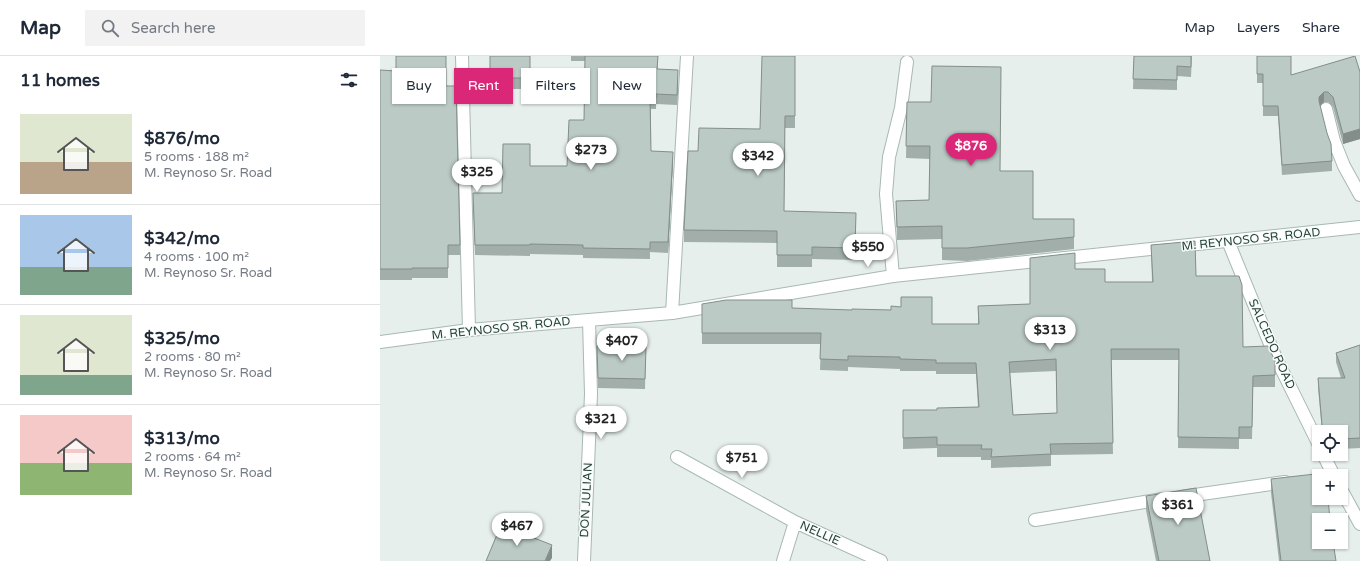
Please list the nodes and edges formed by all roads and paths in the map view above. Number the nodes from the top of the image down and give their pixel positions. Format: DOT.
graph roads {
  1 [pos="462,56"];
  2 [pos="687,56"];
  3 [pos="907,62"];
  4 [pos="1326,109"];
  5 [pos="1360,195"];
  6 [pos="1360,227"];
  7 [pos="1228,241"];
  8 [pos="893,276"];
  9 [pos="672,313"];
  10 [pos="589,320"];
  11 [pos="469,330"];
  12 [pos="380,342"];
  13 [pos="1312,431"];
  14 [pos="677,457"];
  15 [pos="1296,480"];
  16 [pos="1348,502"];
  17 [pos="1035,520"];
  18 [pos="796,522"];
  19 [pos="1360,524"];
  20 [pos="584,561"];
  21 [pos="783,561"];
  22 [pos="881,561"];
  1 -- 11 [label="street"];
  2 -- 9 [label="street"];
  3 -- 8 [label="street"];
  4 -- 5 [label="street"];
  6 -- 7 [label="street, M. REYNOSO SR. ROAD"];
  7 -- 8 [label="street, M. REYNOSO SR. ROAD"];
  7 -- 13 [label="street, SALCEDO ROAD"];
  8 -- 9 [label="street, M. REYNOSO SR. ROAD"];
  9 -- 10 [label="street, M. REYNOSO SR. ROAD"];
  10 -- 11 [label="street, M. REYNOSO SR. ROAD"];
  10 -- 20 [label="street, DON JULIAN"];
  11 -- 12 [label="street, M. REYNOSO SR. ROAD"];
  14 -- 18 [label="street"];
  15 -- 17 [label="street"];
  16 -- 19 [label="street"];
  18 -- 21 [label="street, NELLIE"];
  18 -- 22 [label="street, NELLIE"];
}
